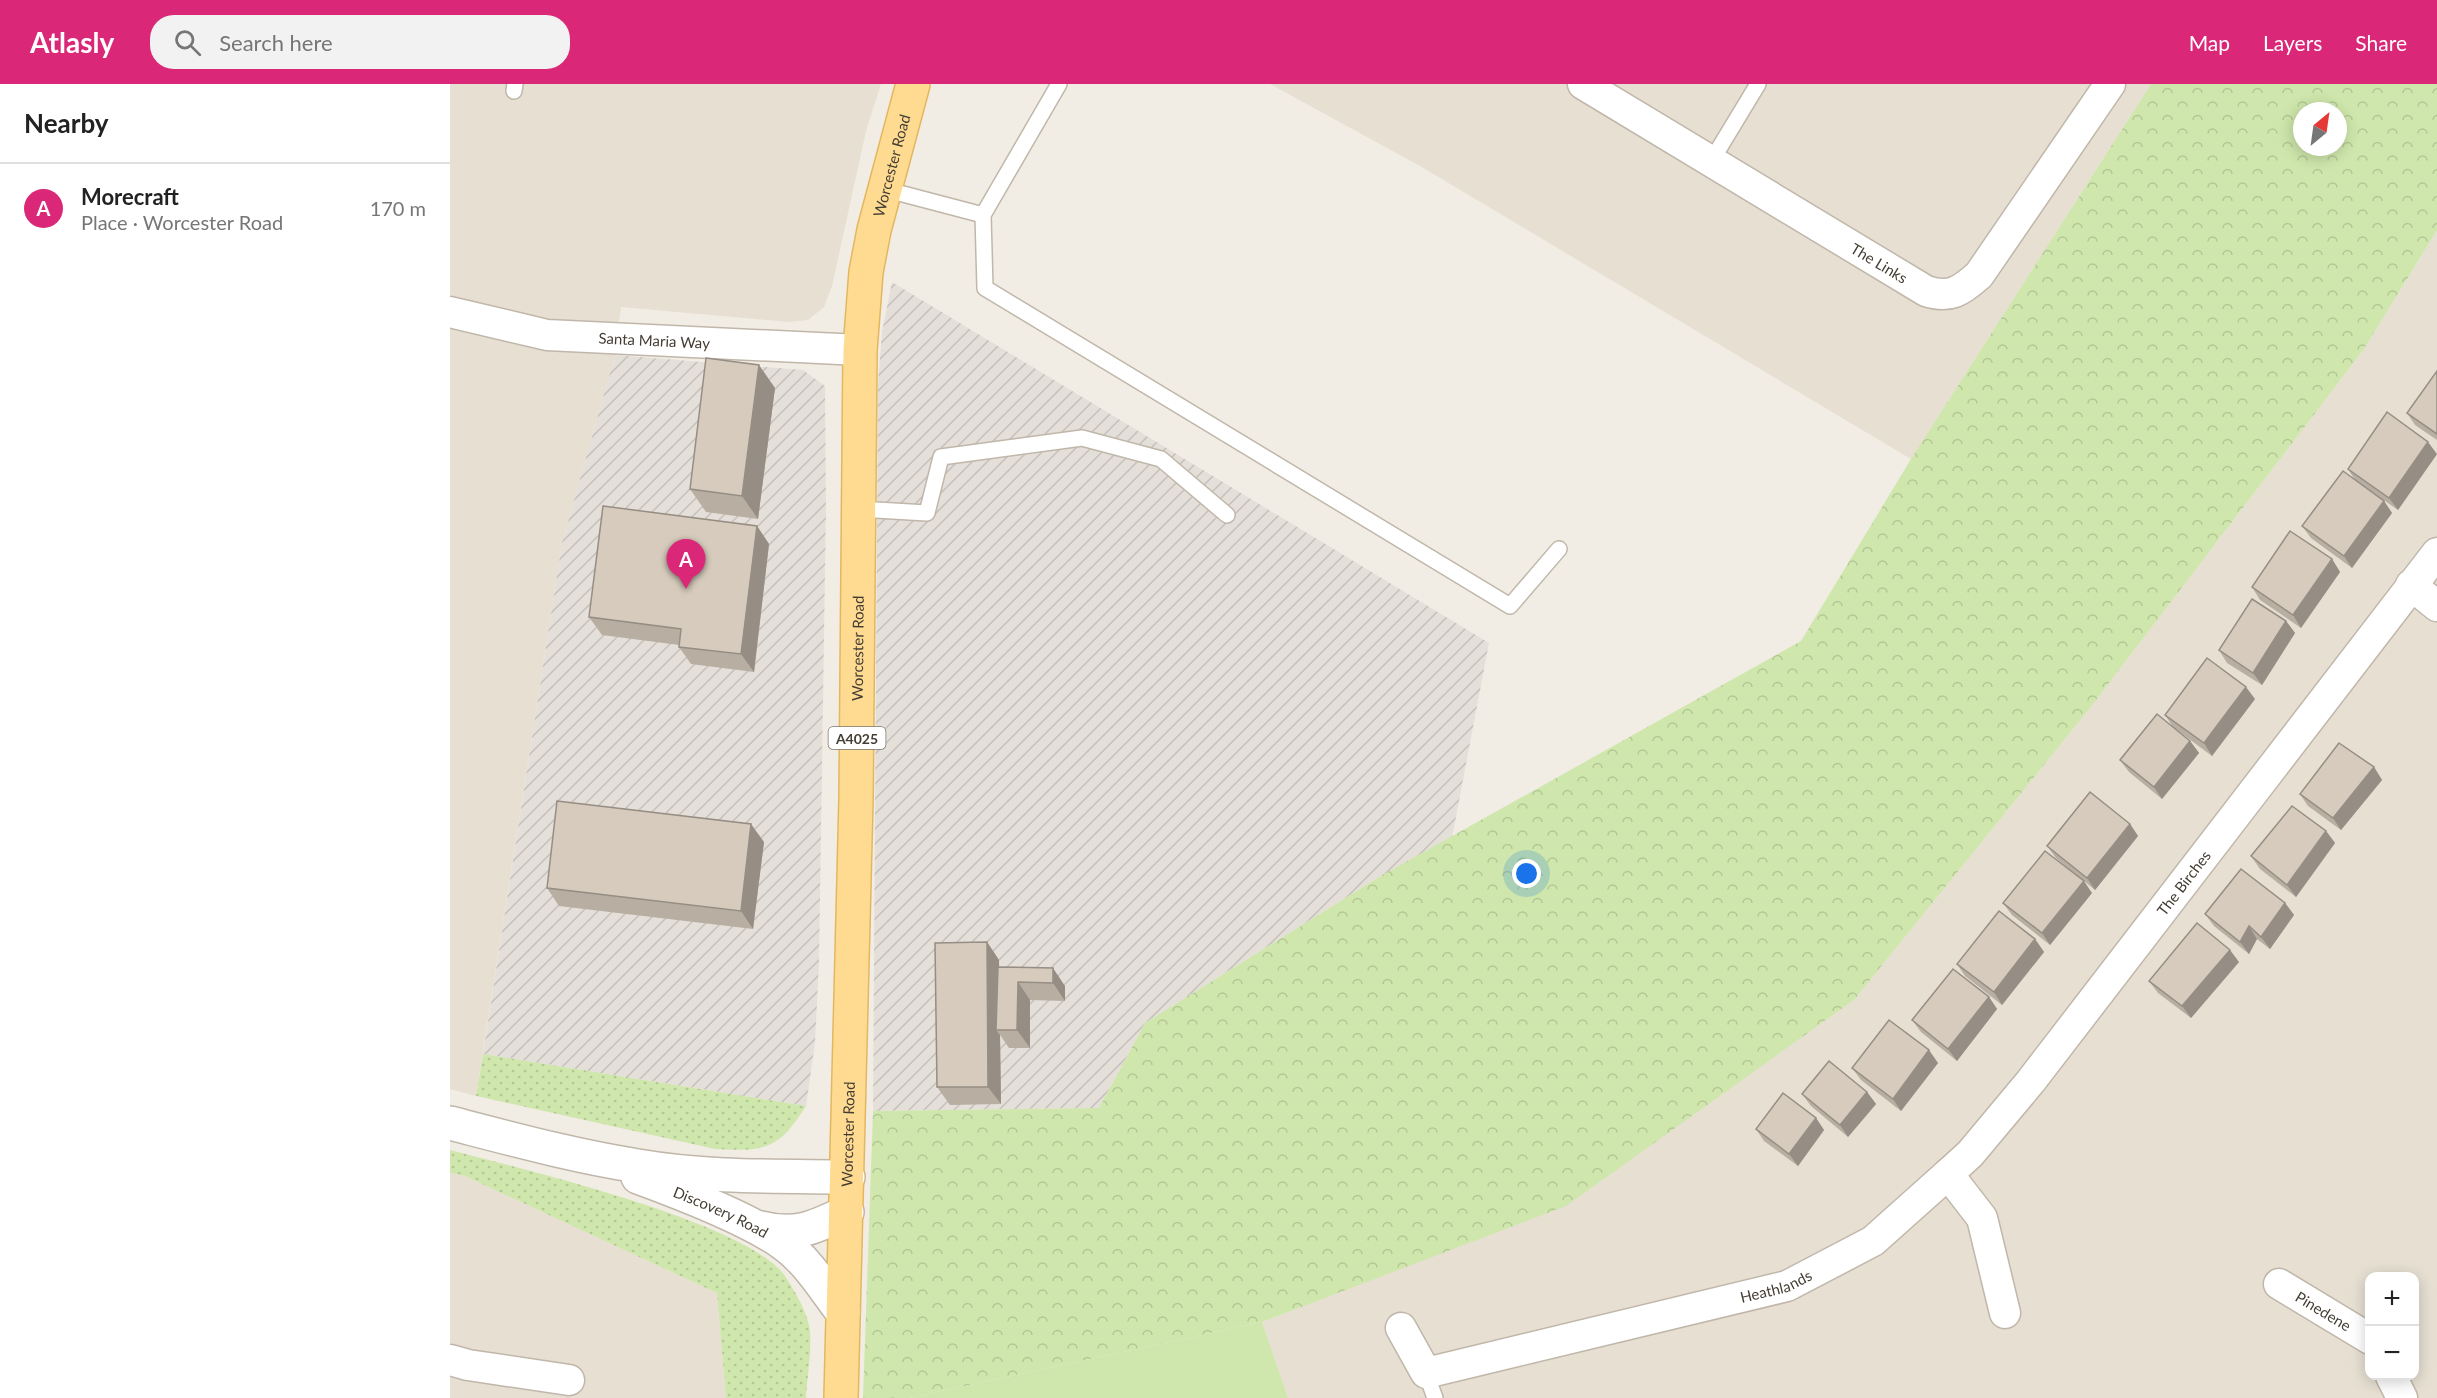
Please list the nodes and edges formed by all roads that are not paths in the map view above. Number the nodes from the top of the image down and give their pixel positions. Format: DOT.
graph roads {
  1 [pos="913,84"];
  2 [pos="1059,84"];
  3 [pos="1583,84"];
  4 [pos="1758,84"];
  5 [pos="2110,84"];
  6 [pos="1712,160"];
  7 [pos="884,189"];
  8 [pos="983,215"];
  9 [pos="450,312"];
  10 [pos="860,350"];
  11 [pos="859,509"];
  12 [pos="1227,515"];
  13 [pos="1558,549"];
  14 [pos="2437,553"];
  15 [pos="2411,585"];
  16 [pos="2437,606"];
  17 [pos="450,1123"];
  18 [pos="568,1153"];
  19 [pos="1948,1174"];
  20 [pos="848,1177"];
  21 [pos="847,1212"];
  22 [pos="748,1225"];
  23 [pos="2279,1284"];
  24 [pos="843,1313"];
  25 [pos="2005,1313"];
  26 [pos="1401,1328"];
  27 [pos="2365,1336"];
  28 [pos="450,1359"];
  29 [pos="569,1380"];
  30 [pos="2393,1380"];
  31 [pos="1430,1386"];
  32 [pos="841,1398"];
  33 [pos="2402,1398"];
  1 -- 7 [label="main road, Worcester Road / A4025"];
  2 -- 8 [label="lane"];
  3 -- 6 [label="street, The Links"];
  4 -- 6 [label="lane"];
  5 -- 6 [label="street, The Links"];
  7 -- 8 [label="lane"];
  7 -- 10 [label="main road, Worcester Road / A4025"];
  8 -- 13 [label="lane"];
  9 -- 10 [label="street, Santa Maria Way"];
  10 -- 11 [label="main road, Worcester Road / A4025"];
  11 -- 12 [label="lane"];
  11 -- 20 [label="main road, Worcester Road / A4025"];
  14 -- 15 [label="street, The Birches"];
  15 -- 16 [label="street"];
  15 -- 19 [label="street, The Birches"];
  17 -- 18 [label="street, Discovery Road"];
  18 -- 20 [label="street, Discovery Road"];
  18 -- 22 [label="street, Discovery Road"];
  19 -- 25 [label="street"];
  19 -- 31 [label="street, Heathlands"];
  20 -- 21 [label="main road, Worcester Road / A4025"];
  21 -- 22 [label="street"];
  21 -- 24 [label="main road, Worcester Road / A4025"];
  22 -- 24 [label="street, Discovery Road"];
  23 -- 27 [label="street, Pinedene"];
  24 -- 32 [label="main road, Worcester Road / A4025"];
  26 -- 31 [label="street"];
  28 -- 29 [label="street"];
  30 -- 33 [label="street"];
}
